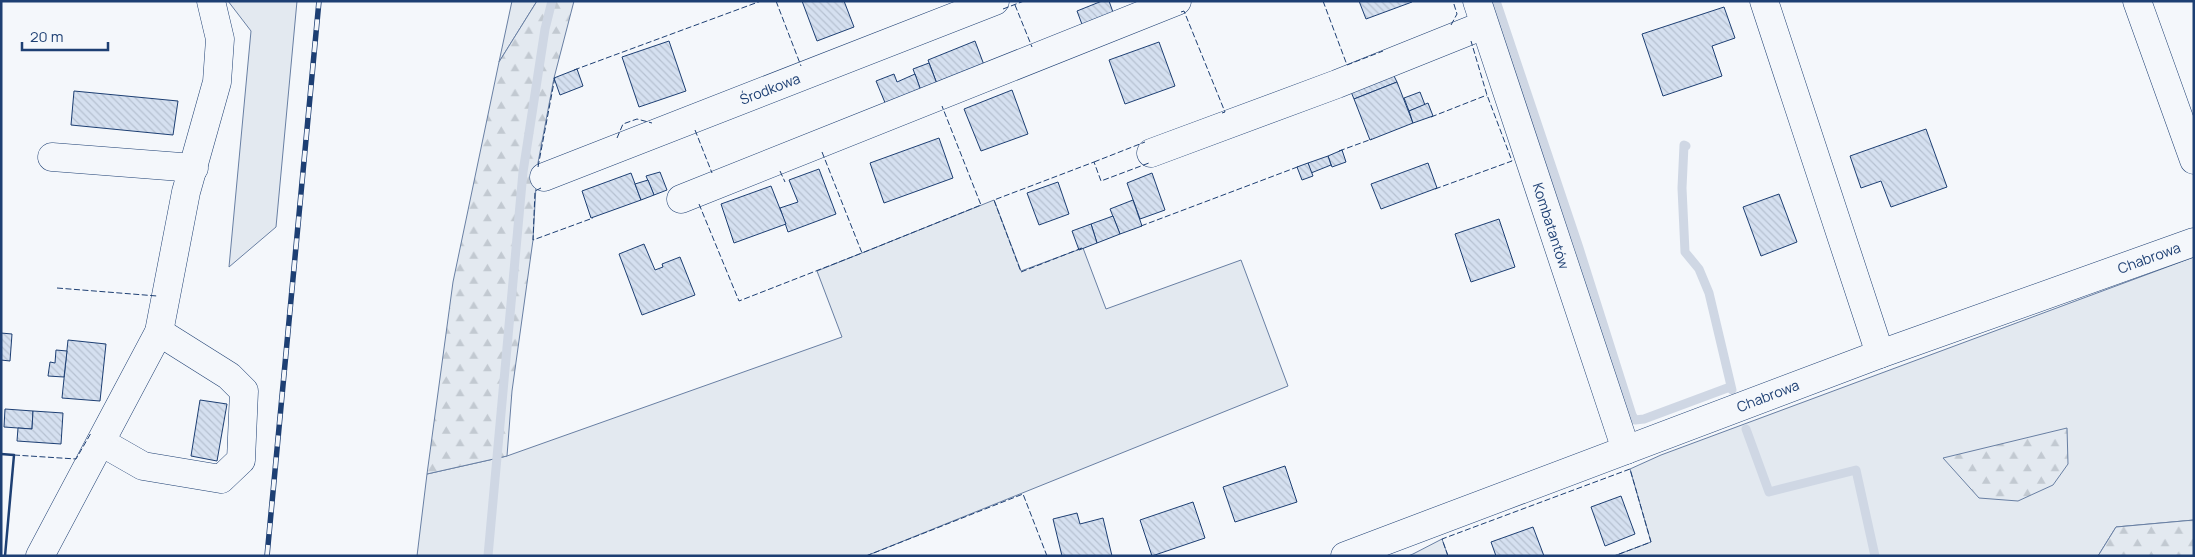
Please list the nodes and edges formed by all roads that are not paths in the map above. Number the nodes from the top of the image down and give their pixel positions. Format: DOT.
graph roads {
  1 [pos="211,1"];
  2 [pos="995,1"];
  3 [pos="1177,1"];
  4 [pos="1764,1"];
  5 [pos="2137,1"];
  6 [pos="1480,13"];
  7 [pos="1151,153"];
  8 [pos="52,156"];
  9 [pos="2194,160"];
  10 [pos="194,168"];
  11 [pos="544,177"];
  12 [pos="682,199"];
  13 [pos="2194,242"];
  14 [pos="159,332"];
  15 [pos="1880,354"];
  16 [pos="102,442"];
  17 [pos="1626,450"];
  18 [pos="40,556"];
  19 [pos="1345,556"];
  1 -- 10 [label="street"];
  2 -- 11 [label="street, Środkowa"];
  3 -- 12 [label="street"];
  4 -- 15 [label="street"];
  5 -- 9 [label="street"];
  6 -- 7 [label="street"];
  6 -- 17 [label="street, Kombatantów"];
  8 -- 10 [label="street"];
  10 -- 14 [label="street"];
  13 -- 15 [label="street, Chabrowa"];
  14 -- 16 [label="street"];
  14 -- 16 [label="street"];
  15 -- 17 [label="street, Chabrowa"];
  16 -- 18 [label="street"];
  17 -- 19 [label="street, Chabrowa"];
}
